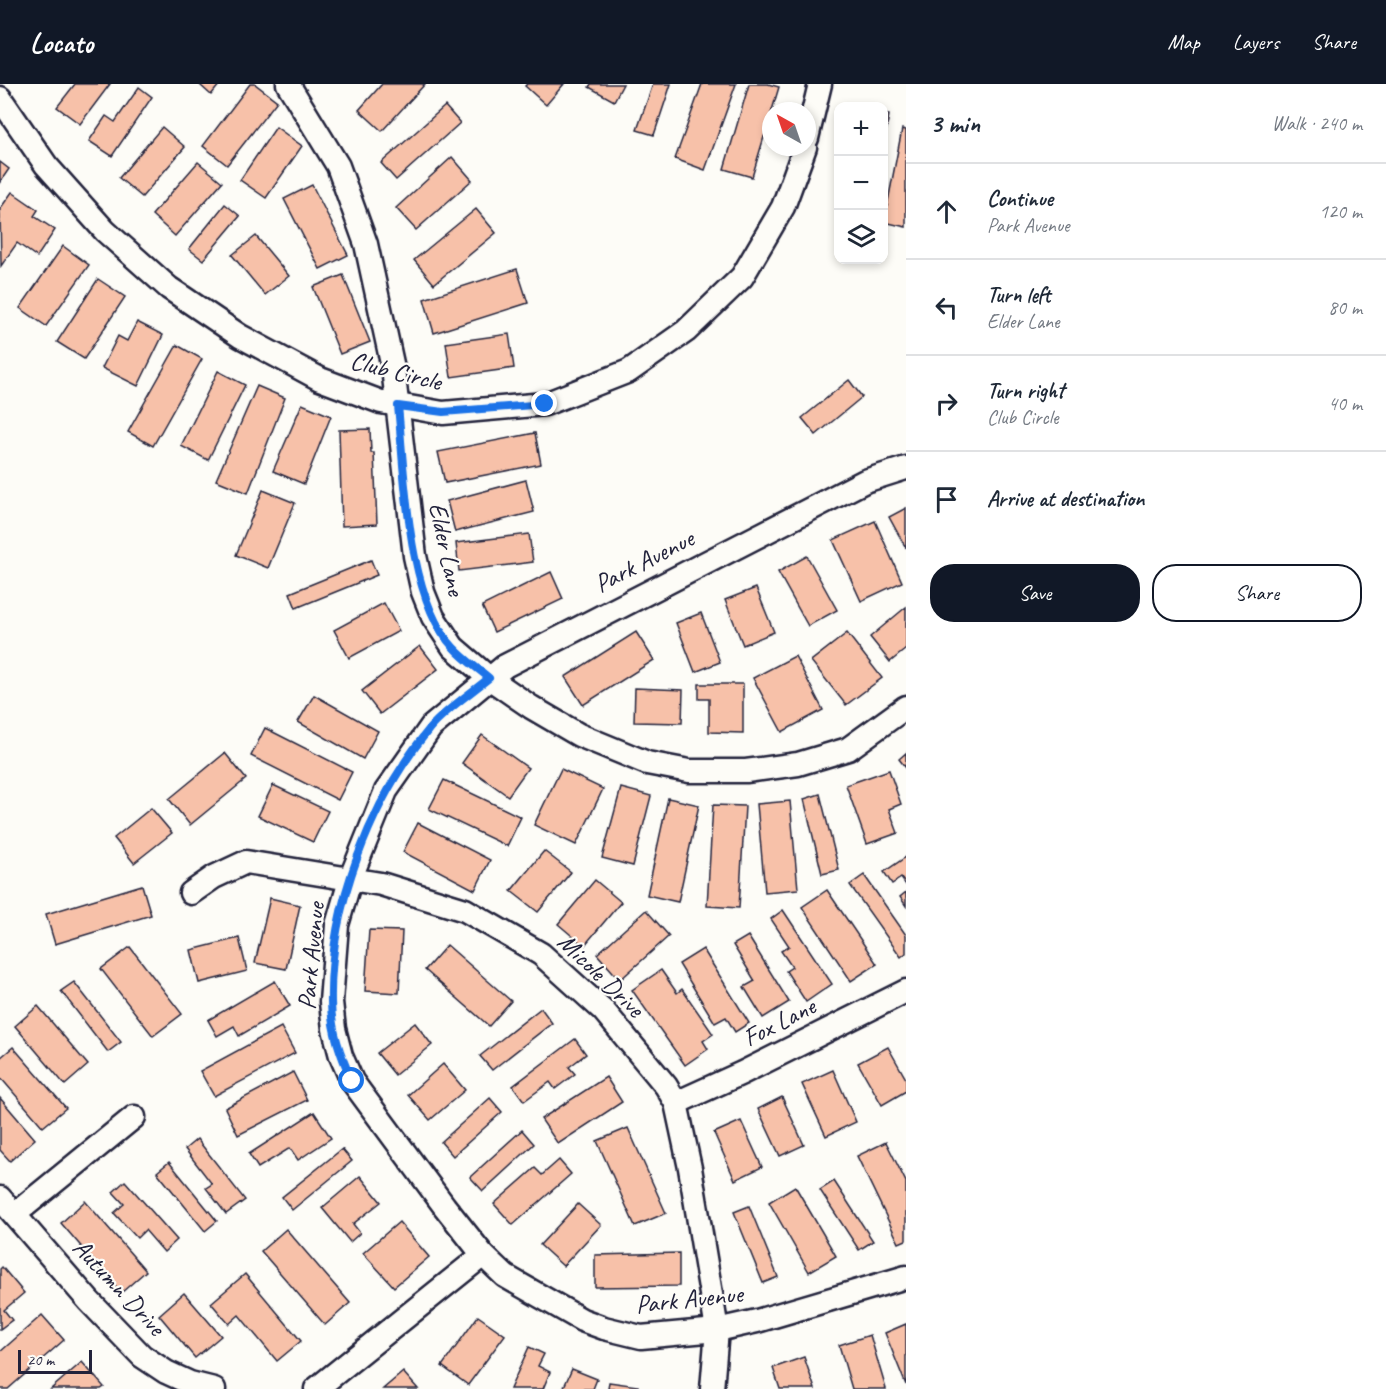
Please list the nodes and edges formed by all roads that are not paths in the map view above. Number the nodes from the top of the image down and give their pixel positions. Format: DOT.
graph roads {
  1 [pos="288,84"];
  2 [pos="820,84"];
  3 [pos="0,98"];
  4 [pos="816,102"];
  5 [pos="802,156"];
  6 [pos="398,406"];
  7 [pos="906,468"];
  8 [pos="489,678"];
  9 [pos="906,707"];
  10 [pos="351,877"];
  11 [pos="191,893"];
  12 [pos="906,991"];
  13 [pos="676,1103"];
  14 [pos="134,1117"];
  15 [pos="7,1206"];
  16 [pos="483,1256"];
  17 [pos="906,1277"];
  18 [pos="717,1330"];
  19 [pos="214,1389"];
  20 [pos="316,1389"];
  21 [pos="712,1389"];
  1 -- 6 [label="street, Elder Lane"];
  2 -- 4 [label="street"];
  3 -- 6 [label="street, Club Circle"];
  5 -- 6 [label="street, Club Circle"];
  6 -- 8 [label="street, Elder Lane"];
  7 -- 8 [label="street, Park Avenue"];
  8 -- 9 [label="street, Elder Lane"];
  8 -- 10 [label="street, Park Avenue"];
  10 -- 11 [label="street, Micole Drive"];
  10 -- 13 [label="street, Micole Drive"];
  10 -- 16 [label="street, Park Avenue"];
  12 -- 13 [label="street, Fox Lane"];
  13 -- 18 [label="street, Micole Drive"];
  14 -- 15 [label="street"];
  15 -- 19 [label="street, Autumn Drive"];
  16 -- 18 [label="street, Park Avenue"];
  16 -- 20 [label="street"];
  17 -- 18 [label="street, Park Avenue"];
  18 -- 21 [label="street, Micole Drive"];
}
